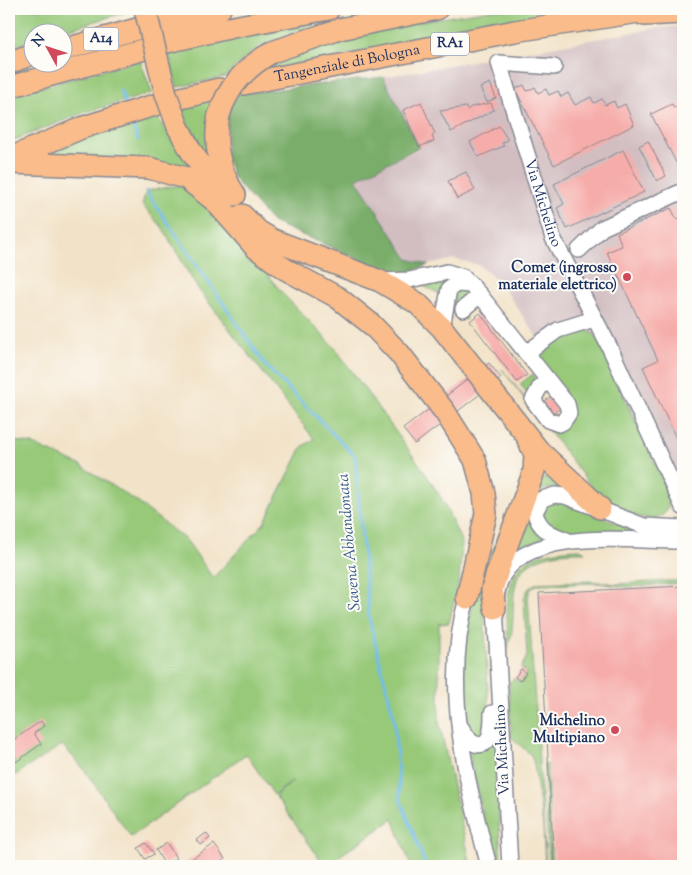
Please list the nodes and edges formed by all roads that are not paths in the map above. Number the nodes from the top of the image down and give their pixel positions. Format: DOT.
graph roads {
  1 [pos="220,9"];
  2 [pos="329,9"];
  3 [pos="437,9"];
  4 [pos="658,9"];
  5 [pos="683,13"];
  6 [pos="586,19"];
  7 [pos="152,23"];
  8 [pos="72,42"];
  9 [pos="72,47"];
  10 [pos="22,59"];
  11 [pos="9,64"];
  12 [pos="554,67"];
  13 [pos="243,84"];
  14 [pos="9,86"];
  15 [pos="219,90"];
  16 [pos="181,98"];
  17 [pos="161,103"];
  18 [pos="13,159"];
  19 [pos="683,192"];
  20 [pos="221,193"];
  21 [pos="292,246"];
  22 [pos="579,250"];
  23 [pos="277,264"];
  24 [pos="380,281"];
  25 [pos="476,290"];
  26 [pos="462,309"];
  27 [pos="594,319"];
  28 [pos="442,328"];
  29 [pos="526,352"];
  30 [pos="548,380"];
  31 [pos="527,438"];
  32 [pos="680,501"];
  33 [pos="600,508"];
  34 [pos="662,528"];
  35 [pos="683,528"];
  36 [pos="567,540"];
  37 [pos="683,541"];
  38 [pos="467,598"];
  39 [pos="495,608"];
  40 [pos="497,633"];
  41 [pos="460,724"];
  42 [pos="489,866"];
  43 [pos="510,866"];
  1 -- 7 [label="highway, A14"];
  2 -- 7 [label="highway, A14"];
  3 -- 21 [label="highway, bridge"];
  4 -- 6 [label="highway, Tangenziale di Bologna / RA1"];
  5 -- 6 [label="highway"];
  6 -- 13 [label="highway, Tangenziale di Bologna / RA1"];
  7 -- 8 [label="highway"];
  7 -- 9 [label="highway, A14"];
  7 -- 14 [label="highway, A14"];
  7 -- 20 [label="highway, bridge"];
  10 -- 11 [label="highway"];
  12 -- 27 [label="street, Via Michelino"];
  15 -- 16 [label="highway"];
  17 -- 18 [label="highway"];
  18 -- 23 [label="highway"];
  19 -- 22 [label="street"];
  20 -- 21 [label="highway"];
  20 -- 23 [label="highway"];
  21 -- 24 [label="highway"];
  23 -- 38 [label="highway"];
  24 -- 25 [label="street"];
  24 -- 28 [label="highway"];
  25 -- 26 [label="street"];
  25 -- 28 [label="street"];
  25 -- 29 [label="street"];
  27 -- 29 [label="street"];
  27 -- 32 [label="street, Via Michelino"];
  28 -- 31 [label="highway"];
  29 -- 30 [label="street"];
  31 -- 33 [label="highway"];
  31 -- 39 [label="highway"];
  32 -- 34 [label="street, Via Michelino"];
  33 -- 34 [label="street"];
  33 -- 36 [label="street"];
  34 -- 35 [label="street"];
  36 -- 37 [label="street, Via Michelino"];
  36 -- 39 [label="street, Via Michelino"];
  38 -- 41 [label="street"];
  39 -- 40 [label="street, Via Michelino"];
  40 -- 41 [label="street, Via Michelino"];
  40 -- 43 [label="street, Via Michelino"];
  41 -- 42 [label="street"];
}
